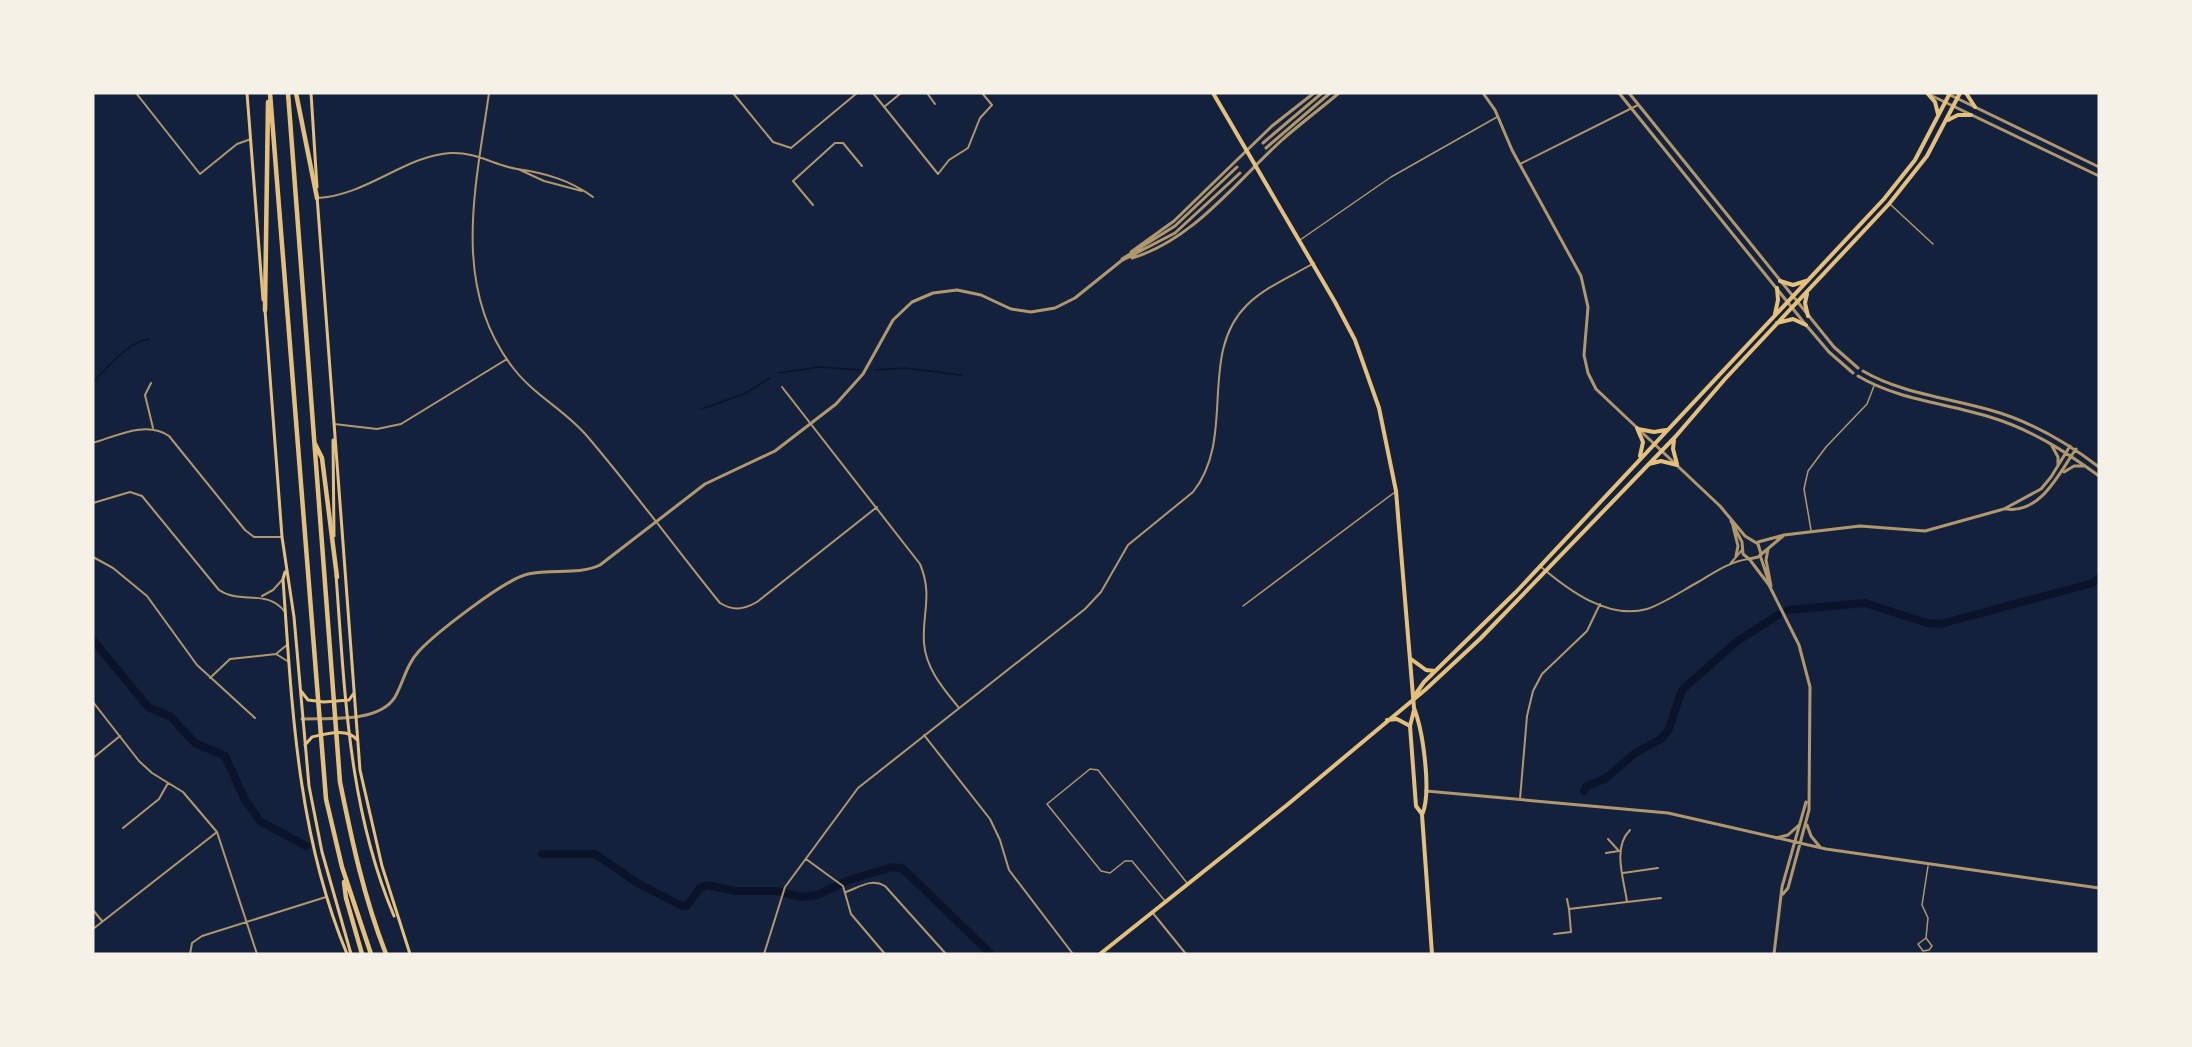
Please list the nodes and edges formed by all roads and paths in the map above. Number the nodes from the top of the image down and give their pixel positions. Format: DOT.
graph roads {
  1 [pos="136,93"];
  2 [pos="247,93"];
  3 [pos="269,93"];
  4 [pos="288,93"];
  5 [pos="296,93"];
  6 [pos="310,93"];
  7 [pos="489,93"];
  8 [pos="733,93"];
  9 [pos="857,93"];
  10 [pos="873,93"];
  11 [pos="901,93"];
  12 [pos="927,93"];
  13 [pos="982,93"];
  14 [pos="1213,93"];
  15 [pos="1314,93"];
  16 [pos="1322,93"];
  17 [pos="1330,93"];
  18 [pos="1339,93"];
  19 [pos="1483,93"];
  20 [pos="1619,93"];
  21 [pos="1629,93"];
  22 [pos="1949,93"];
  23 [pos="1960,93"];
  24 [pos="1966,93"];
  25 [pos="1927,94"];
  26 [pos="1958,98"];
  27 [pos="1945,102"];
  28 [pos="935,104"];
  29 [pos="1638,105"];
  30 [pos="884,106"];
  31 [pos="1954,106"];
  32 [pos="1975,107"];
  33 [pos="1632,108"];
  34 [pos="1971,115"];
  35 [pos="1498,117"];
  36 [pos="1938,118"];
  37 [pos="1946,122"];
  38 [pos="250,139"];
  39 [pos="1263,143"];
  40 [pos="1266,148"];
  41 [pos="1248,151"];
  42 [pos="480,156"];
  43 [pos="1520,164"];
  44 [pos="1256,165"];
  45 [pos="862,166"];
  46 [pos="1237,167"];
  47 [pos="2099,167"];
  48 [pos="518,169"];
  49 [pos="1240,173"];
  50 [pos="2099,176"];
  51 [pos="561,180"];
  52 [pos="560,186"];
  53 [pos="585,191"];
  54 [pos="593,197"];
  55 [pos="317,198"];
  56 [pos="1884,199"];
  57 [pos="1889,204"];
  58 [pos="813,205"];
  59 [pos="1299,240"];
  60 [pos="1933,244"];
  61 [pos="1131,252"];
  62 [pos="1121,261"];
  63 [pos="1314,263"];
  64 [pos="1780,281"];
  65 [pos="1807,281"];
  66 [pos="1777,288"];
  67 [pos="1808,290"];
  68 [pos="1793,296"];
  69 [pos="1787,302"];
  70 [pos="1797,302"];
  71 [pos="1792,307"];
  72 [pos="265,310"];
  73 [pos="1808,316"];
  74 [pos="1774,317"];
  75 [pos="1777,323"];
  76 [pos="1806,325"];
  77 [pos="507,359"];
  78 [pos="1858,368"];
  79 [pos="1863,371"];
  80 [pos="1853,373"];
  81 [pos="1858,376"];
  82 [pos="1878,380"];
  83 [pos="151,383"];
  84 [pos="1874,385"];
  85 [pos="782,387"];
  86 [pos="1960,402"];
  87 [pos="1958,409"];
  88 [pos="334,424"];
  89 [pos="811,424"];
  90 [pos="153,428"];
  91 [pos="1637,428"];
  92 [pos="1668,429"];
  93 [pos="1676,436"];
  94 [pos="314,442"];
  95 [pos="93,443"];
  96 [pos="1654,444"];
  97 [pos="2051,444"];
  98 [pos="2070,446"];
  99 [pos="1661,450"];
  100 [pos="2076,450"];
  101 [pos="2066,453"];
  102 [pos="2071,456"];
  103 [pos="1638,461"];
  104 [pos="1646,465"];
  105 [pos="1677,465"];
  106 [pos="2085,466"];
  107 [pos="2057,467"];
  108 [pos="2099,467"];
  109 [pos="2060,475"];
  110 [pos="2099,476"];
  111 [pos="1396,491"];
  112 [pos="93,503"];
  113 [pos="877,507"];
  114 [pos="2004,509"];
  115 [pos="1729,516"];
  116 [pos="656,523"];
  117 [pos="1733,524"];
  118 [pos="1811,531"];
  119 [pos="1784,535"];
  120 [pos="282,537"];
  121 [pos="1755,542"];
  122 [pos="1769,547"];
  123 [pos="1743,548"];
  124 [pos="1760,555"];
  125 [pos="1736,556"];
  126 [pos="93,557"];
  127 [pos="1750,559"];
  128 [pos="1730,564"];
  129 [pos="1540,566"];
  130 [pos="285,570"];
  131 [pos="1545,571"];
  132 [pos="337,577"];
  133 [pos="283,579"];
  134 [pos="1771,588"];
  135 [pos="1774,595"];
  136 [pos="262,596"];
  137 [pos="1600,604"];
  138 [pos="1243,606"];
  139 [pos="285,612"];
  140 [pos="288,644"];
  141 [pos="276,654"];
  142 [pos="1410,658"];
  143 [pos="289,663"];
  144 [pos="1436,671"];
  145 [pos="210,678"];
  146 [pos="300,689"];
  147 [pos="355,690"];
  148 [pos="1413,698"];
  149 [pos="93,702"];
  150 [pos="959,708"];
  151 [pos="1414,708"];
  152 [pos="357,715"];
  153 [pos="255,718"];
  154 [pos="302,719"];
  155 [pos="1387,720"];
  156 [pos="1410,726"];
  157 [pos="924,735"];
  158 [pos="120,736"];
  159 [pos="359,744"];
  160 [pos="304,748"];
  161 [pos="93,758"];
  162 [pos="1415,781"];
  163 [pos="168,783"];
  164 [pos="1426,791"];
  165 [pos="1520,799"];
  166 [pos="1807,800"];
  167 [pos="1422,815"];
  168 [pos="1806,823"];
  169 [pos="1800,824"];
  170 [pos="123,828"];
  171 [pos="1630,830"];
  172 [pos="218,832"];
  173 [pos="1774,838"];
  174 [pos="1608,840"];
  175 [pos="1794,843"];
  176 [pos="1800,844"];
  177 [pos="1822,849"];
  178 [pos="1619,851"];
  179 [pos="1606,853"];
  180 [pos="806,859"];
  181 [pos="1928,864"];
  182 [pos="342,867"];
  183 [pos="1658,868"];
  184 [pos="1623,873"];
  185 [pos="1188,884"];
  186 [pos="2099,888"];
  187 [pos="846,892"];
  188 [pos="1783,894"];
  189 [pos="326,897"];
  190 [pos="1661,898"];
  191 [pos="1567,899"];
  192 [pos="1166,901"];
  193 [pos="1627,902"];
  194 [pos="1569,909"];
  195 [pos="93,910"];
  196 [pos="1152,912"];
  197 [pos="102,921"];
  198 [pos="247,922"];
  199 [pos="93,929"];
  200 [pos="400,931"];
  201 [pos="1554,934"];
  202 [pos="1926,938"];
  203 [pos="190,954"];
  204 [pos="257,954"];
  205 [pos="347,954"];
  206 [pos="351,954"];
  207 [pos="362,954"];
  208 [pos="371,954"];
  209 [pos="386,954"];
  210 [pos="410,954"];
  211 [pos="765,954"];
  212 [pos="885,954"];
  213 [pos="946,954"];
  214 [pos="1073,954"];
  215 [pos="1100,954"];
  216 [pos="1186,954"];
  217 [pos="1432,954"];
  218 [pos="1774,954"];
  1 -- 38 [label="street"];
  2 -- 38 [label="main road"];
  3 -- 72 [label="highway"];
  3 -- 182 [label="highway"];
  4 -- 94 [label="highway"];
  5 -- 55 [label="highway"];
  6 -- 55 [label="main road"];
  7 -- 42 [label="street"];
  8 -- 9 [label="street"];
  10 -- 30 [label="street"];
  11 -- 30 [label="street"];
  12 -- 28 [label="street"];
  13 -- 30 [label="street"];
  14 -- 41 [label="main road"];
  15 -- 41 [label="street"];
  16 -- 39 [label="street"];
  17 -- 40 [label="street"];
  18 -- 44 [label="street"];
  19 -- 35 [label="street"];
  20 -- 33 [label="street"];
  21 -- 29 [label="street"];
  22 -- 26 [label="street"];
  22 -- 27 [label="main road"];
  23 -- 26 [label="main road"];
  24 -- 32 [label="main road"];
  25 -- 27 [label="street"];
  25 -- 36 [label="main road"];
  26 -- 31 [label="main road"];
  26 -- 32 [label="street"];
  27 -- 31 [label="street"];
  27 -- 36 [label="main road"];
  29 -- 33 [label="street"];
  29 -- 64 [label="street"];
  31 -- 34 [label="street"];
  31 -- 37 [label="main road"];
  32 -- 47 [label="street"];
  33 -- 43 [label="street"];
  33 -- 66 [label="street"];
  34 -- 37 [label="main road"];
  34 -- 50 [label="street"];
  35 -- 43 [label="street"];
  35 -- 59 [label="lane"];
  36 -- 56 [label="main road"];
  37 -- 57 [label="main road"];
  38 -- 72 [label="main road"];
  41 -- 44 [label="main road"];
  41 -- 61 [label="street"];
  42 -- 48 [label="street"];
  42 -- 55 [label="street"];
  42 -- 77 [label="street"];
  43 -- 91 [label="street"];
  44 -- 59 [label="main road"];
  44 -- 62 [label="street"];
  45 -- 58 [label="street"];
  46 -- 61 [label="street"];
  48 -- 51 [label="street"];
  48 -- 52 [label="street"];
  49 -- 62 [label="street"];
  51 -- 52 [label="street"];
  51 -- 53 [label="street"];
  52 -- 53 [label="street"];
  53 -- 54 [label="street"];
  55 -- 88 [label="main road"];
  56 -- 57 [label="lane"];
  56 -- 65 [label="main road"];
  57 -- 60 [label="lane"];
  57 -- 67 [label="main road"];
  59 -- 63 [label="main road"];
  61 -- 62 [label="street"];
  62 -- 89 [label="street"];
  63 -- 111 [label="main road"];
  63 -- 150 [label="street"];
  64 -- 65 [label="main road"];
  64 -- 68 [label="street"];
  65 -- 68 [label="main road"];
  66 -- 69 [label="street"];
  66 -- 74 [label="main road"];
  67 -- 70 [label="main road"];
  67 -- 73 [label="main road"];
  68 -- 69 [label="main road"];
  68 -- 70 [label="street"];
  69 -- 71 [label="street"];
  69 -- 74 [label="main road"];
  70 -- 71 [label="main road"];
  70 -- 73 [label="street"];
  71 -- 75 [label="main road"];
  71 -- 76 [label="street"];
  72 -- 120 [label="main road"];
  73 -- 78 [label="street"];
  74 -- 92 [label="main road"];
  75 -- 76 [label="main road"];
  75 -- 93 [label="main road"];
  76 -- 80 [label="street"];
  77 -- 88 [label="street"];
  77 -- 116 [label="street"];
  79 -- 82 [label="street"];
  81 -- 84 [label="street"];
  82 -- 84 [label="street"];
  82 -- 86 [label="street"];
  83 -- 90 [label="street"];
  84 -- 87 [label="street"];
  84 -- 118 [label="lane"];
  85 -- 89 [label="street"];
  86 -- 87 [label="street"];
  86 -- 98 [label="street"];
  87 -- 97 [label="street"];
  88 -- 132 [label="main road"];
  88 -- 147 [label="main road"];
  89 -- 113 [label="street"];
  89 -- 116 [label="street"];
  90 -- 95 [label="street"];
  90 -- 120 [label="street"];
  91 -- 92 [label="main road"];
  91 -- 96 [label="street"];
  91 -- 103 [label="main road"];
  92 -- 96 [label="main road"];
  93 -- 99 [label="main road"];
  93 -- 105 [label="main road"];
  94 -- 132 [label="highway"];
  94 -- 209 [label="highway"];
  96 -- 99 [label="street"];
  96 -- 103 [label="main road"];
  97 -- 101 [label="street"];
  97 -- 107 [label="street"];
  98 -- 100 [label="street"];
  98 -- 101 [label="street"];
  99 -- 104 [label="main road"];
  99 -- 105 [label="street"];
  100 -- 102 [label="street"];
  100 -- 108 [label="street"];
  101 -- 102 [label="street"];
  101 -- 107 [label="street"];
  102 -- 106 [label="street"];
  102 -- 109 [label="street"];
  103 -- 129 [label="main road"];
  104 -- 105 [label="main road"];
  104 -- 131 [label="main road"];
  105 -- 115 [label="street"];
  106 -- 109 [label="street"];
  106 -- 110 [label="street"];
  107 -- 114 [label="street"];
  109 -- 114 [label="street"];
  111 -- 138 [label="lane"];
  111 -- 142 [label="main road"];
  112 -- 136 [label="street"];
  113 -- 116 [label="street"];
  113 -- 150 [label="street"];
  114 -- 118 [label="street"];
  115 -- 117 [label="street"];
  115 -- 121 [label="street"];
  116 -- 152 [label="street"];
  117 -- 123 [label="street"];
  117 -- 125 [label="street"];
  118 -- 119 [label="street"];
  119 -- 121 [label="street"];
  119 -- 122 [label="street"];
  120 -- 130 [label="main road"];
  121 -- 123 [label="street"];
  121 -- 124 [label="street"];
  122 -- 124 [label="street"];
  122 -- 134 [label="street"];
  123 -- 125 [label="street"];
  123 -- 127 [label="street"];
  124 -- 127 [label="street"];
  124 -- 134 [label="street"];
  125 -- 128 [label="street"];
  126 -- 145 [label="street"];
  127 -- 128 [label="street"];
  127 -- 135 [label="street"];
  128 -- 137 [label="street"];
  129 -- 131 [label="street"];
  129 -- 144 [label="main road"];
  130 -- 133 [label="main road"];
  130 -- 146 [label="main road"];
  131 -- 137 [label="street"];
  131 -- 148 [label="main road"];
  132 -- 200 [label="main road"];
  133 -- 136 [label="street"];
  133 -- 139 [label="main road"];
  134 -- 135 [label="street"];
  135 -- 166 [label="street"];
  136 -- 139 [label="street"];
  137 -- 165 [label="street"];
  139 -- 140 [label="main road"];
  140 -- 141 [label="street"];
  140 -- 143 [label="main road"];
  141 -- 143 [label="street"];
  141 -- 145 [label="street"];
  142 -- 144 [label="main road"];
  142 -- 148 [label="main road"];
  143 -- 189 [label="main road"];
  144 -- 148 [label="main road"];
  145 -- 153 [label="street"];
  146 -- 147 [label="main road"];
  146 -- 154 [label="main road"];
  147 -- 152 [label="main road"];
  148 -- 151 [label="main road"];
  148 -- 155 [label="main road"];
  149 -- 158 [label="street"];
  150 -- 157 [label="street"];
  151 -- 156 [label="main road"];
  151 -- 164 [label="main road"];
  152 -- 154 [label="street"];
  152 -- 159 [label="main road"];
  154 -- 160 [label="main road"];
  155 -- 156 [label="main road"];
  155 -- 185 [label="main road"];
  156 -- 162 [label="main road"];
  157 -- 180 [label="street"];
  157 -- 214 [label="street"];
  158 -- 161 [label="street"];
  158 -- 163 [label="street"];
  159 -- 160 [label="main road"];
  159 -- 200 [label="main road"];
  160 -- 206 [label="main road"];
  162 -- 164 [label="main road"];
  162 -- 167 [label="main road"];
  163 -- 170 [label="street"];
  163 -- 172 [label="street"];
  164 -- 165 [label="street"];
  164 -- 167 [label="main road"];
  165 -- 173 [label="street"];
  166 -- 168 [label="street"];
  166 -- 169 [label="street"];
  167 -- 217 [label="main road"];
  168 -- 176 [label="street"];
  168 -- 177 [label="street"];
  169 -- 173 [label="street"];
  169 -- 175 [label="street"];
  171 -- 178 [label="street"];
  172 -- 197 [label="street"];
  172 -- 198 [label="street"];
  173 -- 175 [label="street"];
  174 -- 178 [label="street"];
  175 -- 176 [label="street"];
  175 -- 188 [label="street"];
  176 -- 177 [label="street"];
  176 -- 188 [label="street"];
  177 -- 181 [label="street"];
  178 -- 179 [label="street"];
  178 -- 184 [label="street"];
  180 -- 187 [label="street"];
  180 -- 211 [label="street"];
  181 -- 186 [label="street"];
  181 -- 202 [label="lane"];
  182 -- 207 [label="highway"];
  182 -- 208 [label="highway"];
  183 -- 184 [label="street"];
  184 -- 193 [label="street"];
  185 -- 192 [label="main road"];
  185 -- 192 [label="lane"];
  187 -- 212 [label="street"];
  187 -- 213 [label="street"];
  188 -- 218 [label="street"];
  189 -- 198 [label="street"];
  189 -- 205 [label="main road"];
  190 -- 193 [label="street"];
  191 -- 194 [label="street"];
  192 -- 196 [label="main road"];
  193 -- 194 [label="street"];
  194 -- 201 [label="street"];
  195 -- 197 [label="street"];
  196 -- 215 [label="main road"];
  196 -- 216 [label="street"];
  197 -- 199 [label="street"];
  198 -- 203 [label="street"];
  198 -- 204 [label="street"];
  200 -- 210 [label="main road"];
  202 -- 202 [label="lane"];
}
